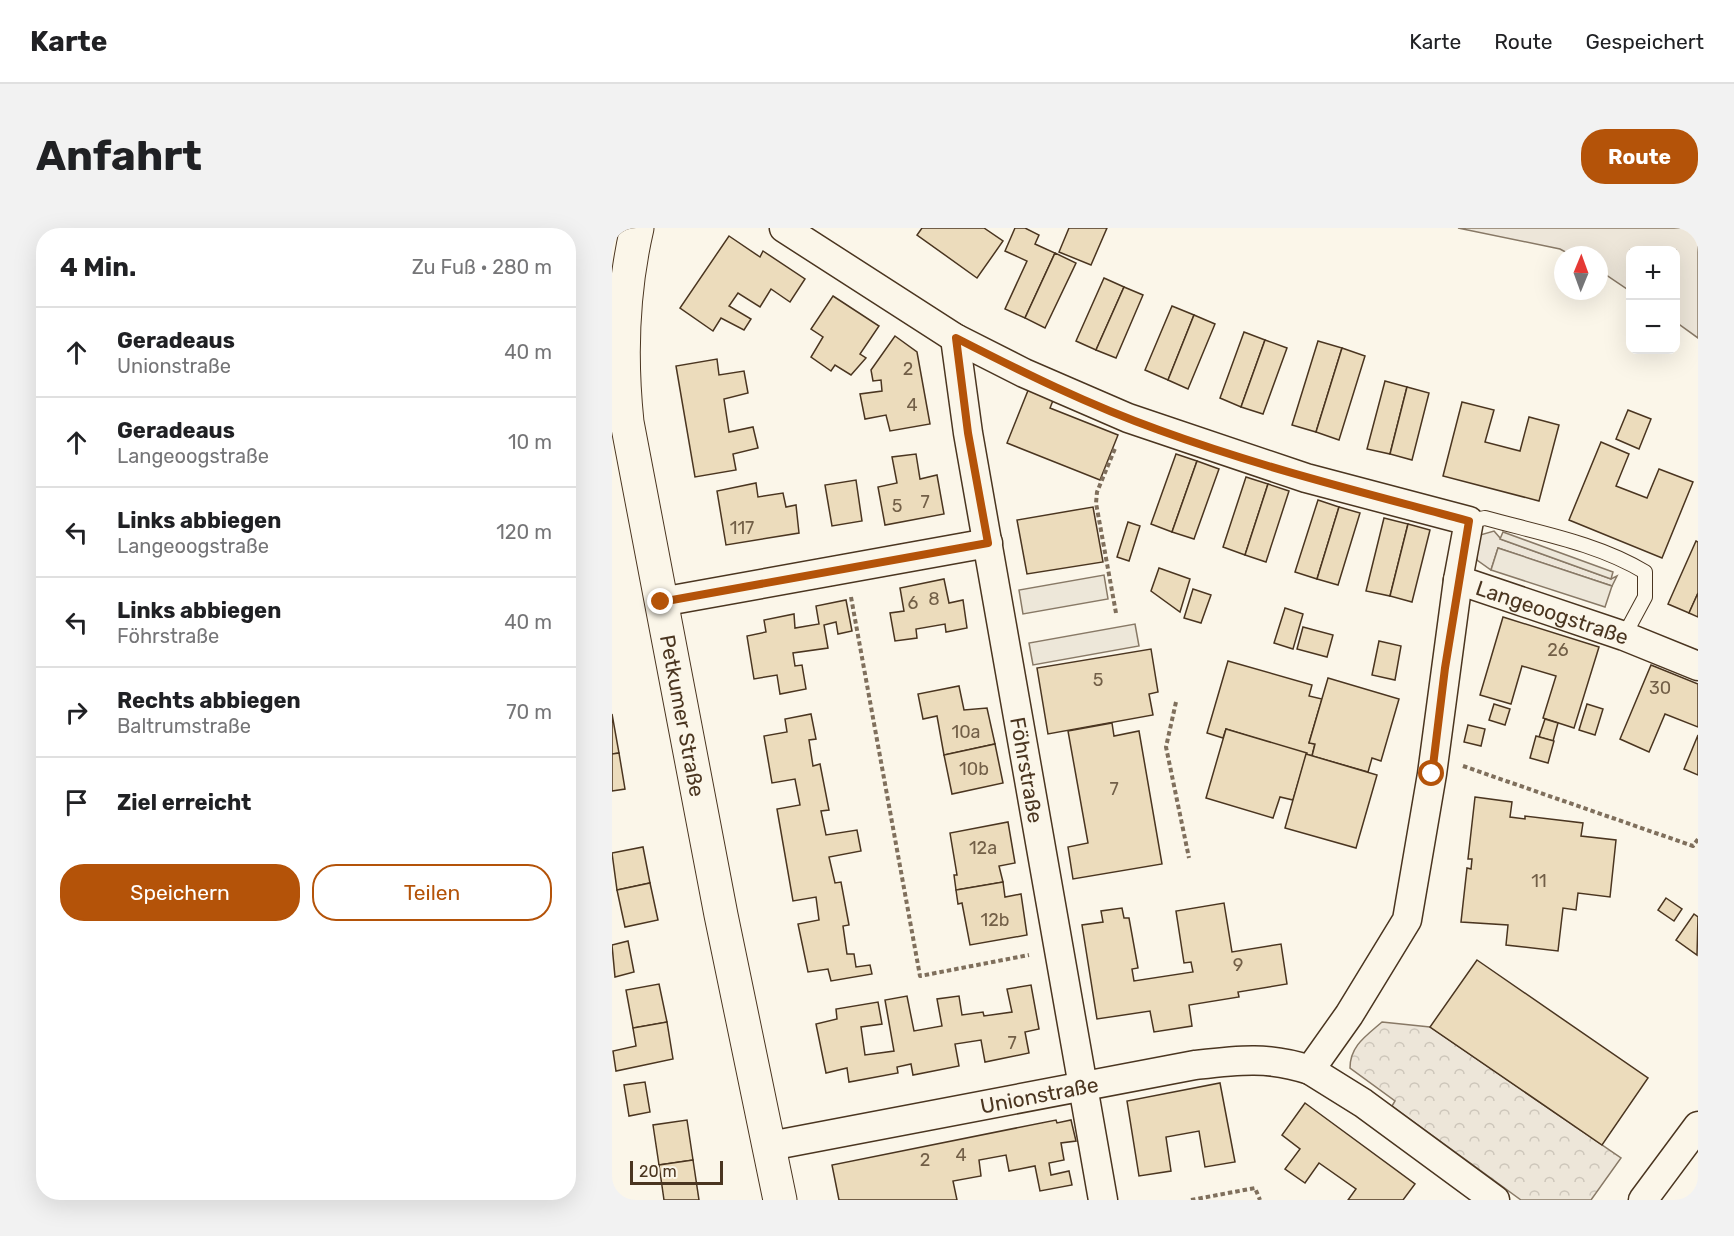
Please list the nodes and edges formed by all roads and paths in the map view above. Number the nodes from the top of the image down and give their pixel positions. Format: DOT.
graph roads {
  1 [pos="638,228"];
  2 [pos="784,228"];
  3 [pos="956,338"];
  4 [pos="1128,418"];
  5 [pos="1469,521"];
  6 [pos="988,543"];
  7 [pos="846,567"];
  8 [pos="1458,580"];
  9 [pos="661,602"];
  10 [pos="1116,613"];
  11 [pos="1624,636"];
  12 [pos="1698,666"];
  13 [pos="1176,702"];
  14 [pos="1434,756"];
  15 [pos="1698,839"];
  16 [pos="1189,858"];
  17 [pos="1060,949"];
  18 [pos="1311,1070"];
  19 [pos="1082,1085"];
  20 [pos="1698,1126"];
  21 [pos="770,1146"];
  22 [pos="780,1200"];
  23 [pos="1103,1200"];
  24 [pos="1191,1200"];
  25 [pos="1260,1200"];
  26 [pos="1495,1200"];
  27 [pos="1643,1200"];
  1 -- 9 [label="main road, Petkumer Straße"];
  2 -- 3 [label="street"];
  3 -- 4 [label="street"];
  3 -- 6 [label="street, Föhrstraße"];
  4 -- 5 [label="street"];
  4 -- 10 [label="path"];
  5 -- 8 [label="street, Langeoogstraße"];
  5 -- 11 [label="lane"];
  6 -- 7 [label="street"];
  6 -- 17 [label="street, Föhrstraße"];
  7 -- 9 [label="street"];
  7 -- 17 [label="path"];
  8 -- 11 [label="street, Langeoogstraße"];
  8 -- 14 [label="street"];
  9 -- 21 [label="main road, Petkumer Straße"];
  11 -- 12 [label="street, Langeoogstraße"];
  13 -- 16 [label="path"];
  14 -- 15 [label="path"];
  14 -- 18 [label="street"];
  17 -- 19 [label="street, Föhrstraße"];
  18 -- 19 [label="street, Unionstraße"];
  18 -- 26 [label="street, Unionstraße"];
  19 -- 21 [label="street, Unionstraße"];
  19 -- 23 [label="street, Föhrstraße"];
  20 -- 27 [label="street"];
  21 -- 22 [label="main road, Petkumer Straße"];
  24 -- 25 [label="path"];
}
